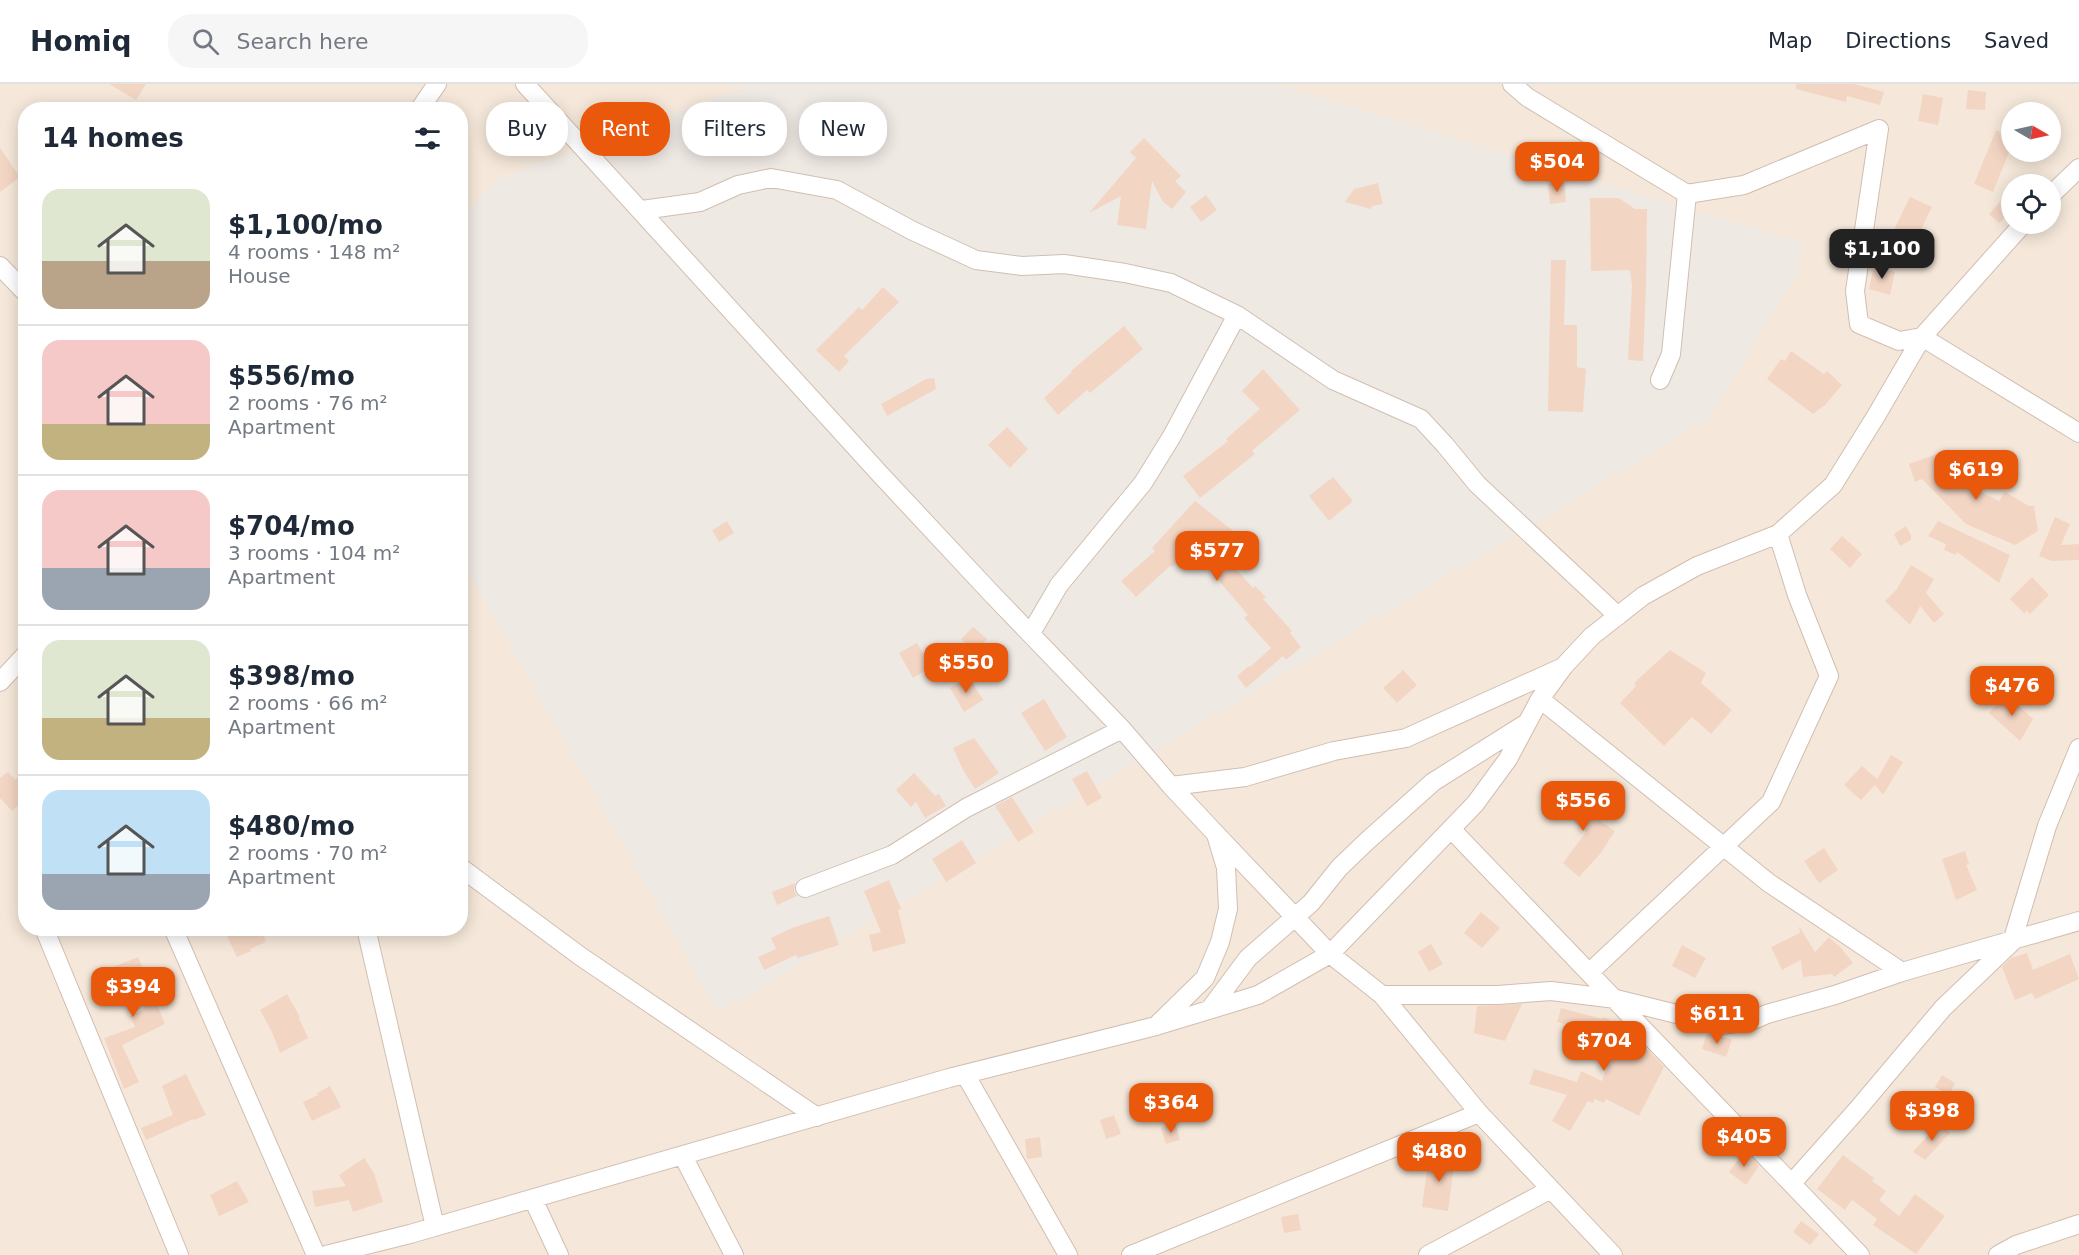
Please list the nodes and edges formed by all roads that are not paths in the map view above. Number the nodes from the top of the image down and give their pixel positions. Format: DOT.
graph roads {
  1 [pos="437,84"];
  2 [pos="525,84"];
  3 [pos="1512,84"];
  4 [pos="425,102"];
  5 [pos="2079,168"];
  6 [pos="2061,185"];
  7 [pos="1687,194"];
  8 [pos="642,210"];
  9 [pos="2014,234"];
  10 [pos="0,266"];
  11 [pos="18,285"];
  12 [pos="1237,315"];
  13 [pos="1922,337"];
  14 [pos="1660,380"];
  15 [pos="2079,433"];
  16 [pos="1778,534"];
  17 [pos="1618,615"];
  18 [pos="1031,633"];
  19 [pos="18,663"];
  20 [pos="1564,666"];
  21 [pos="0,682"];
  22 [pos="1540,699"];
  23 [pos="1527,723"];
  24 [pos="1122,729"];
  25 [pos="2079,748"];
  26 [pos="1171,786"];
  27 [pos="1451,829"];
  28 [pos="1215,833"];
  29 [pos="1724,846"];
  30 [pos="468,873"];
  31 [pos="805,888"];
  32 [pos="1295,917"];
  33 [pos="2079,921"];
  34 [pos="47,936"];
  35 [pos="176,936"];
  36 [pos="368,936"];
  37 [pos="2012,942"];
  38 [pos="1330,954"];
  39 [pos="1590,972"];
  40 [pos="1902,972"];
  41 [pos="1382,995"];
  42 [pos="1616,999"];
  43 [pos="1210,1010"];
  44 [pos="1156,1026"];
  45 [pos="965,1074"];
  46 [pos="1479,1113"];
  47 [pos="817,1117"];
  48 [pos="683,1156"];
  49 [pos="1792,1183"];
  50 [pos="1551,1189"];
  51 [pos="533,1199"];
  52 [pos="2079,1224"];
  53 [pos="435,1227"];
  54 [pos="179,1255"];
  55 [pos="316,1255"];
  56 [pos="326,1255"];
  57 [pos="559,1255"];
  58 [pos="734,1255"];
  59 [pos="1068,1255"];
  60 [pos="1131,1255"];
  61 [pos="1428,1255"];
  62 [pos="1613,1255"];
  63 [pos="1860,1255"];
  64 [pos="1998,1255"];
  1 -- 4 [label="street"];
  2 -- 8 [label="street"];
  3 -- 7 [label="street"];
  5 -- 6 [label="street"];
  7 -- 13 [label="street"];
  7 -- 14 [label="street"];
  8 -- 12 [label="street"];
  8 -- 18 [label="street"];
  9 -- 13 [label="street"];
  10 -- 11 [label="street"];
  12 -- 17 [label="street"];
  12 -- 18 [label="street"];
  13 -- 15 [label="street"];
  13 -- 16 [label="street"];
  16 -- 17 [label="street"];
  16 -- 29 [label="street"];
  17 -- 20 [label="street"];
  18 -- 24 [label="street"];
  19 -- 21 [label="street"];
  20 -- 22 [label="street"];
  20 -- 26 [label="street"];
  22 -- 23 [label="street"];
  22 -- 29 [label="street"];
  23 -- 27 [label="street"];
  23 -- 32 [label="street"];
  24 -- 26 [label="street"];
  24 -- 31 [label="street"];
  25 -- 37 [label="street"];
  26 -- 28 [label="street"];
  27 -- 38 [label="street"];
  27 -- 39 [label="street"];
  28 -- 32 [label="street"];
  28 -- 44 [label="street"];
  29 -- 39 [label="street"];
  29 -- 40 [label="street"];
  30 -- 47 [label="street"];
  32 -- 38 [label="street"];
  32 -- 43 [label="street"];
  33 -- 37 [label="street"];
  34 -- 54 [label="street"];
  35 -- 55 [label="street"];
  36 -- 53 [label="street"];
  37 -- 40 [label="street"];
  37 -- 49 [label="street"];
  38 -- 41 [label="street"];
  38 -- 43 [label="street"];
  39 -- 42 [label="street"];
  40 -- 42 [label="street"];
  41 -- 42 [label="street"];
  41 -- 46 [label="street"];
  42 -- 49 [label="street"];
  43 -- 44 [label="street"];
  44 -- 45 [label="street"];
  45 -- 47 [label="street"];
  45 -- 59 [label="street"];
  46 -- 50 [label="street"];
  46 -- 60 [label="street"];
  47 -- 48 [label="street"];
  48 -- 51 [label="street"];
  48 -- 58 [label="street"];
  49 -- 63 [label="street"];
  50 -- 61 [label="street"];
  50 -- 62 [label="street"];
  51 -- 53 [label="street"];
  51 -- 57 [label="street"];
  52 -- 64 [label="street"];
  53 -- 56 [label="street"];
}
